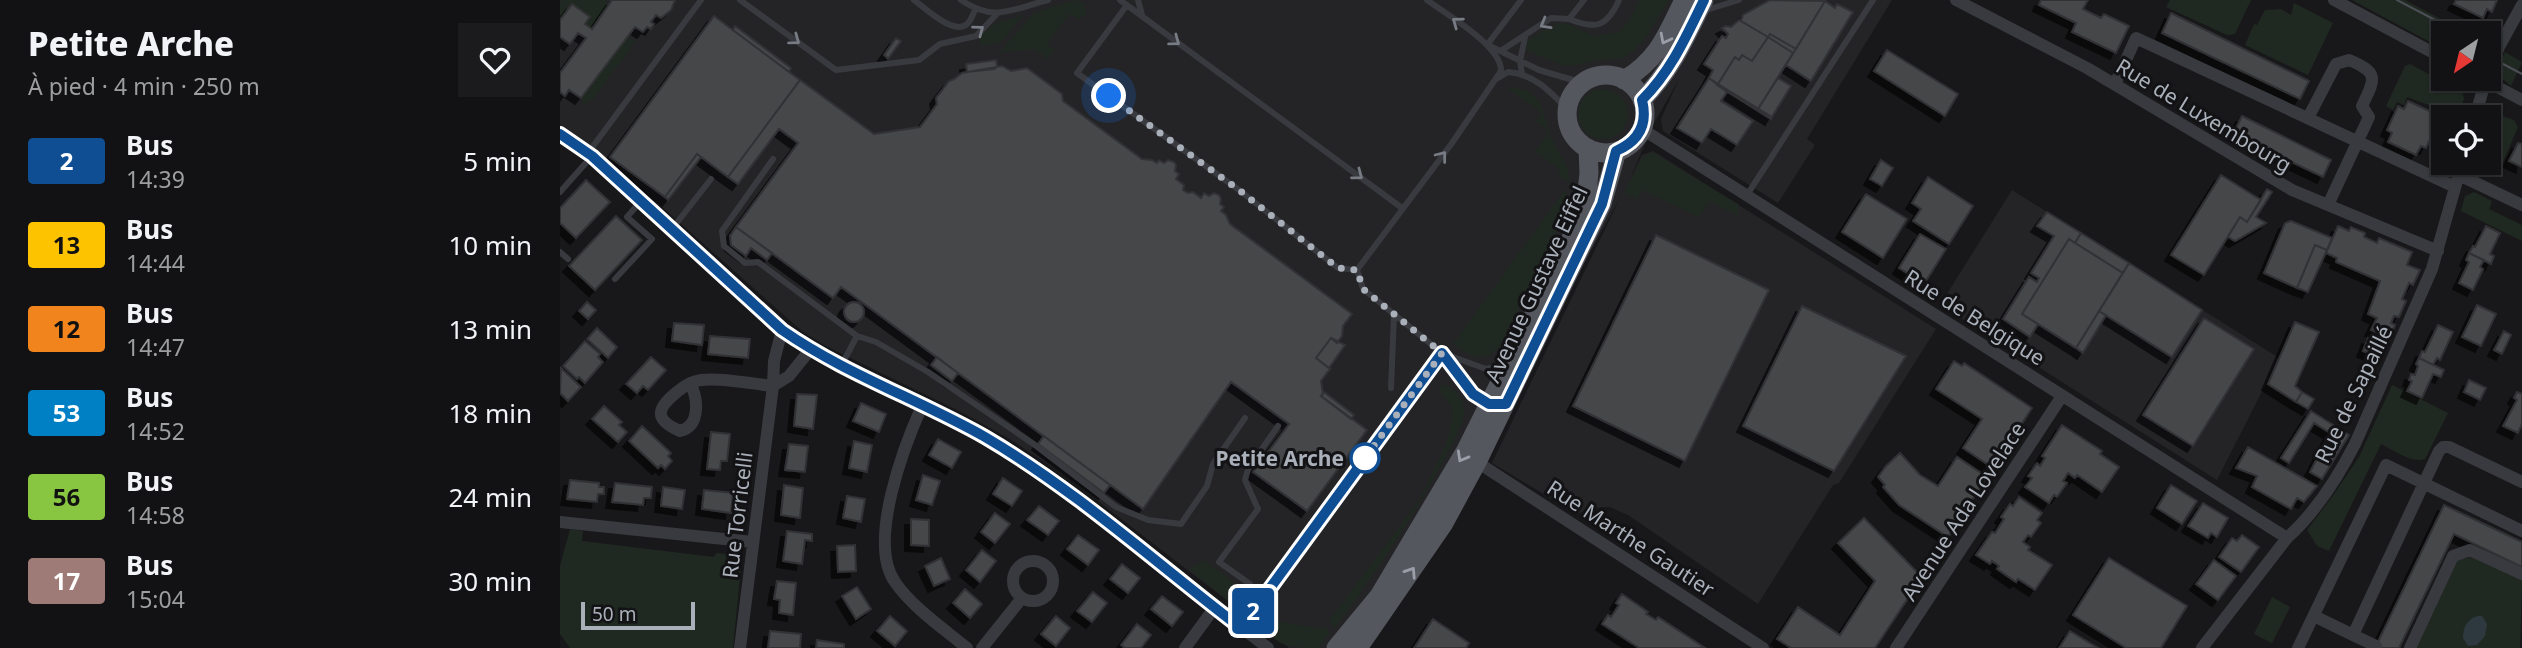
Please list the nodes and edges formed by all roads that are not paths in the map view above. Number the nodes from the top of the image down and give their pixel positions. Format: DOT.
graph roads {
  1 [pos="701,0"];
  2 [pos="740,0"];
  3 [pos="914,0"];
  4 [pos="961,0"];
  5 [pos="1048,0"];
  6 [pos="1120,0"];
  7 [pos="1138,0"];
  8 [pos="1521,0"];
  9 [pos="1584,0"];
  10 [pos="1619,0"];
  11 [pos="1739,0"];
  12 [pos="1873,0"];
  13 [pos="1956,0"];
  14 [pos="2334,0"];
  15 [pos="1430,1"];
  16 [pos="1695,4"];
  17 [pos="1127,5"];
  18 [pos="2522,5"];
  19 [pos="975,10"];
  20 [pos="998,14"];
  21 [pos="1142,16"];
  22 [pos="1569,19"];
  23 [pos="1525,37"];
  24 [pos="2501,43"];
  25 [pos="1488,44"];
  26 [pos="1502,50"];
  27 [pos="2431,52"];
  28 [pos="1520,61"];
  29 [pos="1522,74"];
  30 [pos="1496,79"];
  31 [pos="1624,80"];
  32 [pos="1583,83"];
  33 [pos="2115,84"];
  34 [pos="2501,88"];
  35 [pos="1642,100"];
  36 [pos="2522,100"];
  37 [pos="1567,109"];
  38 [pos="2308,118"];
  39 [pos="1642,129"];
  40 [pos="560,134"];
  41 [pos="2358,142"];
  42 [pos="1587,148"];
  43 [pos="1616,151"];
  44 [pos="590,155"];
  45 [pos="773,159"];
  46 [pos="2431,166"];
  47 [pos="2459,175"];
  48 [pos="711,179"];
  49 [pos="560,191"];
  50 [pos="1747,196"];
  51 [pos="641,201"];
  52 [pos="2328,205"];
  53 [pos="2522,205"];
  54 [pos="1402,208"];
  55 [pos="672,229"];
  56 [pos="560,251"];
  57 [pos="2438,251"];
  58 [pos="568,259"];
  59 [pos="1357,270"];
  60 [pos="615,279"];
  61 [pos="1394,314"];
  62 [pos="782,330"];
  63 [pos="857,336"];
  64 [pos="810,350"];
  65 [pos="1442,353"];
  66 [pos="1509,364"];
  67 [pos="841,366"];
  68 [pos="690,383"];
  69 [pos="773,386"];
  70 [pos="1391,388"];
  71 [pos="2062,396"];
  72 [pos="1497,404"];
  73 [pos="922,406"];
  74 [pos="1245,418"];
  75 [pos="1278,426"];
  76 [pos="1477,462"];
  77 [pos="2522,482"];
  78 [pos="2424,483"];
  79 [pos="560,522"];
  80 [pos="2522,531"];
  81 [pos="2287,538"];
  82 [pos="753,542"];
  83 [pos="2522,574"];
  84 [pos="1022,598"];
  85 [pos="1215,607"];
  86 [pos="1255,608"];
  87 [pos="2314,616"];
  88 [pos="1241,628"];
  89 [pos="2354,635"];
  90 [pos="2376,646"];
  91 [pos="740,648"];
  92 [pos="967,648"];
  93 [pos="982,648"];
  94 [pos="1185,648"];
  95 [pos="1268,648"];
  96 [pos="1336,648"];
  97 [pos="1358,648"];
  98 [pos="1763,648"];
  99 [pos="1896,648"];
  100 [pos="2202,648"];
  101 [pos="2298,648"];
  102 [pos="2410,648"];
  1 -- 44 [label="lane"];
  2 -- 20 [label="lane, one-way"];
  3 -- 19 [label="lane"];
  4 -- 19 [label="lane"];
  5 -- 20 [label="lane"];
  6 -- 17 [label="lane"];
  7 -- 21 [label="lane"];
  8 -- 25 [label="lane"];
  9 -- 22 [label="lane"];
  10 -- 22 [label="lane"];
  11 -- 16 [label="lane"];
  12 -- 50 [label="lane"];
  13 -- 33 [label="street, Rue de Luxembourg"];
  14 -- 27 [label="street"];
  25 -- 15 [label="lane, one-way"];
  16 -- 31 [label="main road, one-way"];
  16 -- 35 [label="main road"];
  17 -- 21 [label="lane"];
  17 -- 59 [label="lane"];
  18 -- 24 [label="street"];
  19 -- 20 [label="lane"];
  21 -- 54 [label="lane, one-way"];
  22 -- 23 [label="lane, one-way"];
  23 -- 26 [label="lane"];
  23 -- 28 [label="lane"];
  25 -- 26 [label="lane"];
  25 -- 30 [label="lane"];
  26 -- 28 [label="lane"];
  28 -- 29 [label="lane"];
  28 -- 32 [label="lane"];
  29 -- 30 [label="lane"];
  29 -- 37 [label="lane"];
  54 -- 30 [label="lane, one-way"];
  31 -- 32 [label="main road"];
  31 -- 35 [label="main road"];
  32 -- 37 [label="main road"];
  33 -- 38 [label="street"];
  33 -- 52 [label="street, Rue de Luxembourg"];
  34 -- 36 [label="street"];
  35 -- 39 [label="main road"];
  37 -- 42 [label="main road"];
  38 -- 41 [label="street"];
  38 -- 41 [label="street"];
  39 -- 43 [label="main road"];
  39 -- 50 [label="street, Rue de Belgique"];
  40 -- 44 [label="street"];
  41 -- 46 [label="street"];
  41 -- 52 [label="street"];
  42 -- 43 [label="main road"];
  42 -- 66 [label="main road, Avenue Gustave Eiffel"];
  43 -- 72 [label="main road, Avenue Gustave Eiffel"];
  44 -- 49 [label="lane"];
  44 -- 51 [label="street"];
  45 -- 63 [label="lane"];
  47 -- 53 [label="street"];
  47 -- 57 [label="street, Rue de Sapaillé"];
  48 -- 55 [label="lane"];
  50 -- 71 [label="street, Rue de Belgique"];
  51 -- 55 [label="street"];
  51 -- 60 [label="lane"];
  52 -- 57 [label="street, Rue de Luxembourg"];
  54 -- 59 [label="lane"];
  55 -- 62 [label="street"];
  56 -- 58 [label="lane"];
  57 -- 81 [label="street, Rue de Sapaillé"];
  59 -- 61 [label="lane"];
  61 -- 65 [label="lane"];
  61 -- 70 [label="lane"];
  62 -- 64 [label="street"];
  62 -- 69 [label="street, Rue Torricelli"];
  63 -- 67 [label="lane"];
  63 -- 74 [label="lane"];
  64 -- 67 [label="street"];
  64 -- 69 [label="street"];
  65 -- 66 [label="lane"];
  65 -- 72 [label="lane"];
  65 -- 86 [label="lane"];
  66 -- 72 [label="main road, Avenue Gustave Eiffel"];
  67 -- 73 [label="street"];
  68 -- 69 [label="street"];
  69 -- 82 [label="street, Rue Torricelli"];
  71 -- 81 [label="street, Rue de Belgique"];
  71 -- 99 [label="street, Avenue Ada Lovelace"];
  72 -- 76 [label="main road, Avenue Gustave Eiffel"];
  72 -- 96 [label="main road, Avenue Gustave Eiffel, one-way"];
  73 -- 85 [label="street"];
  73 -- 92 [label="street"];
  75 -- 86 [label="lane"];
  97 -- 76 [label="main road, Avenue Gustave Eiffel, one-way"];
  76 -- 98 [label="street, Rue Marthe Gautier"];
  77 -- 78 [label="street"];
  78 -- 80 [label="street"];
  78 -- 87 [label="street"];
  78 -- 89 [label="street"];
  79 -- 82 [label="street"];
  81 -- 100 [label="street, Rue de Sapaillé"];
  82 -- 91 [label="street, Rue Torricelli"];
  83 -- 102 [label="street"];
  84 -- 93 [label="street"];
  85 -- 88 [label="street"];
  85 -- 94 [label="street"];
  86 -- 88 [label="lane"];
  87 -- 89 [label="street"];
  87 -- 101 [label="street"];
  88 -- 95 [label="street"];
  89 -- 90 [label="street"];
}
